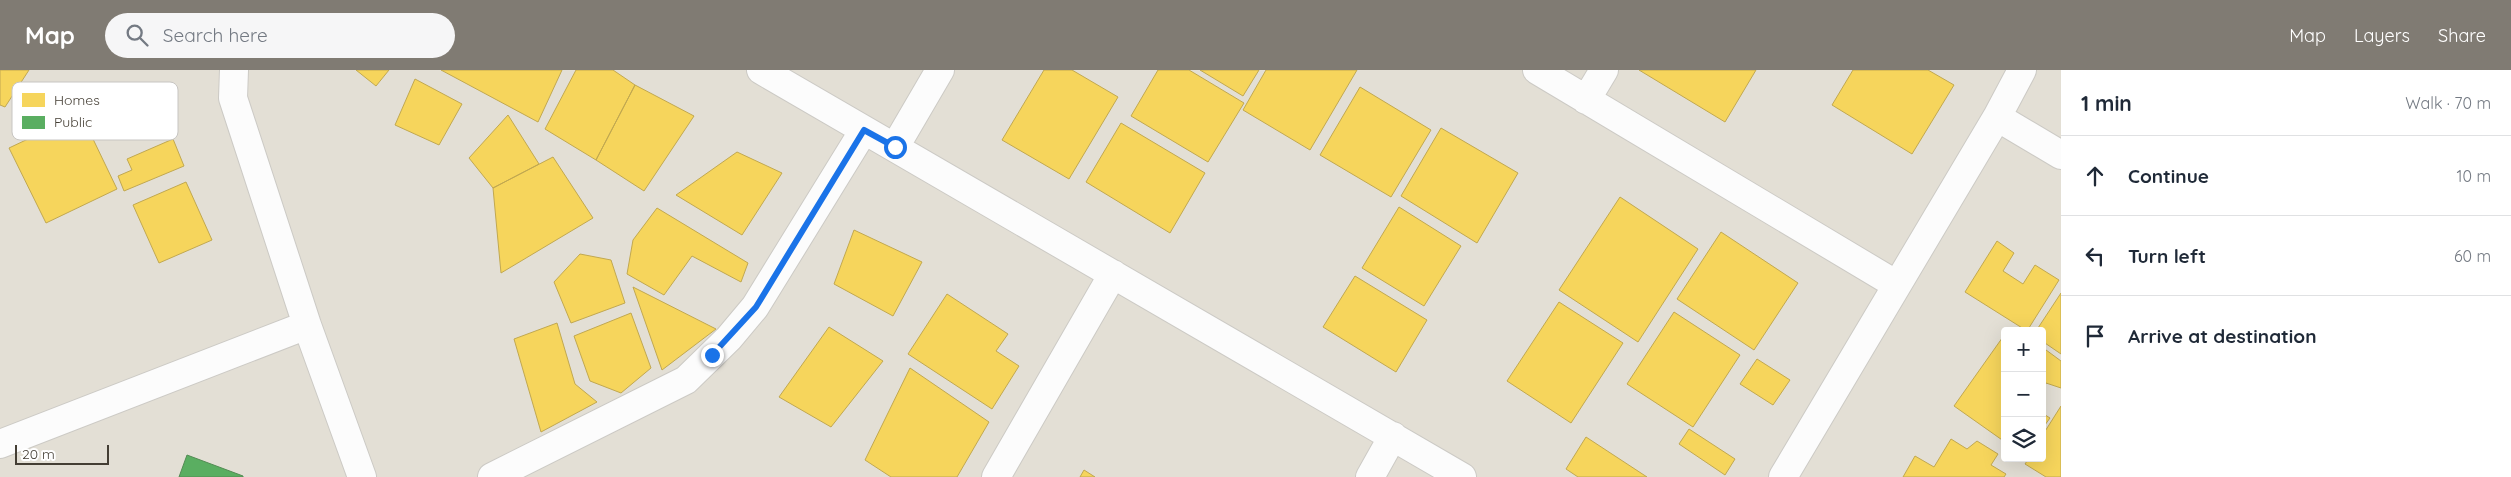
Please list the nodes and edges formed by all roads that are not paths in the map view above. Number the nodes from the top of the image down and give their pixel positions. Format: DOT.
graph roads {
  1 [pos="234,70"];
  2 [pos="761,70"];
  3 [pos="940,70"];
  4 [pos="1537,70"];
  5 [pos="1604,70"];
  6 [pos="2022,70"];
  7 [pos="1586,100"];
  8 [pos="1996,117"];
  9 [pos="864,130"];
  10 [pos="895,147"];
  11 [pos="2061,155"];
  12 [pos="1113,274"];
  13 [pos="1897,285"];
  14 [pos="308,325"];
  15 [pos="1392,436"];
  16 [pos="0,444"];
  17 [pos="362,477"];
  18 [pos="492,477"];
  19 [pos="996,477"];
  20 [pos="1370,477"];
  21 [pos="1462,477"];
  22 [pos="1784,477"];
  1 -- 14 [label="street"];
  2 -- 9 [label="street"];
  3 -- 10 [label="street"];
  4 -- 7 [label="street"];
  5 -- 7 [label="street"];
  6 -- 8 [label="street"];
  7 -- 13 [label="street"];
  8 -- 11 [label="street"];
  8 -- 13 [label="street"];
  9 -- 10 [label="street"];
  9 -- 18 [label="street"];
  10 -- 12 [label="street"];
  12 -- 15 [label="street"];
  12 -- 19 [label="street"];
  13 -- 22 [label="street"];
  14 -- 16 [label="street"];
  14 -- 17 [label="street"];
  15 -- 20 [label="street"];
  15 -- 21 [label="street"];
}
